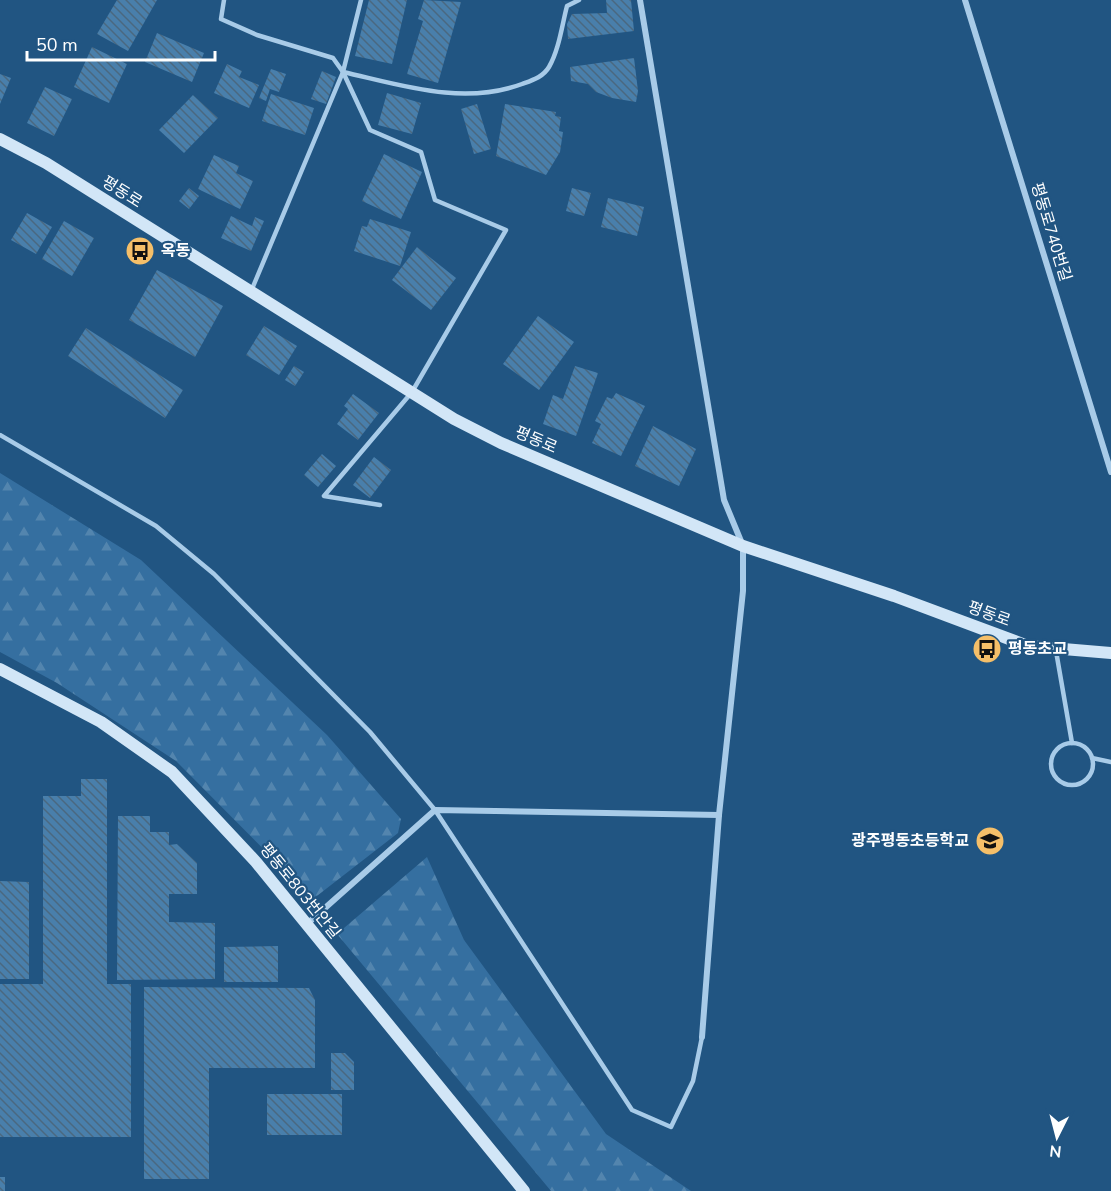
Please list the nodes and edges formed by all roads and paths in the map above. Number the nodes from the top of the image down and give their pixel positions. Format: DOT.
graph roads {
  1 [pos="224,0"];
  2 [pos="360,0"];
  3 [pos="579,0"];
  4 [pos="640,0"];
  5 [pos="964,0"];
  6 [pos="343,72"];
  7 [pos="0,139"];
  8 [pos="251,292"];
  9 [pos="412,392"];
  10 [pos="0,435"];
  11 [pos="1111,472"];
  12 [pos="380,505"];
  13 [pos="743,546"];
  14 [pos="1056,648"];
  15 [pos="1111,653"];
  16 [pos="0,669"];
  17 [pos="1072,743"];
  18 [pos="1092,758"];
  19 [pos="1111,762"];
  20 [pos="435,810"];
  21 [pos="719,815"];
  22 [pos="306,925"];
  23 [pos="702,1037"];
  24 [pos="524,1191"];
  1 -- 6 [label="lane"];
  2 -- 6 [label="lane"];
  3 -- 6 [label="lane"];
  4 -- 13 [label="street"];
  5 -- 11 [label="street, 평동로740번길"];
  6 -- 8 [label="lane"];
  6 -- 9 [label="lane"];
  7 -- 8 [label="main road, 평동로"];
  8 -- 9 [label="main road, 평동로"];
  9 -- 12 [label="lane"];
  9 -- 13 [label="main road, 평동로"];
  10 -- 20 [label="lane"];
  13 -- 14 [label="main road, 평동로"];
  13 -- 21 [label="street"];
  14 -- 15 [label="main road, 평동로"];
  14 -- 17 [label="lane"];
  16 -- 22 [label="main road, 평동로803번안길"];
  17 -- 18 [label="lane"];
  17 -- 18 [label="lane"];
  18 -- 19 [label="lane"];
  20 -- 21 [label="street"];
  20 -- 22 [label="street"];
  20 -- 23 [label="lane"];
  21 -- 23 [label="street"];
  22 -- 24 [label="main road, 평동로803번안길"];
}
